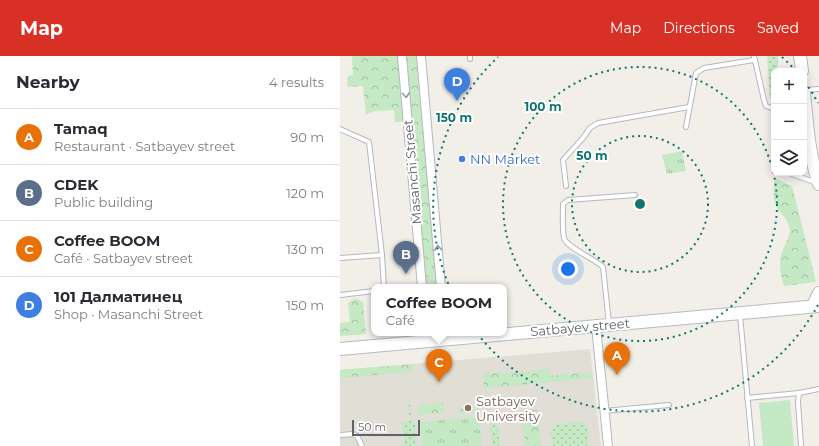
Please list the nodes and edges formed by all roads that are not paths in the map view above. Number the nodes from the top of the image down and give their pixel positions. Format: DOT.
graph roads {
  1 [pos="402,56"];
  2 [pos="421,56"];
  3 [pos="800,56"];
  4 [pos="754,58"];
  5 [pos="802,68"];
  6 [pos="819,89"];
  7 [pos="807,90"];
  8 [pos="689,107"];
  9 [pos="771,108"];
  10 [pos="686,127"];
  11 [pos="340,129"];
  12 [pos="807,132"];
  13 [pos="796,176"];
  14 [pos="819,185"];
  15 [pos="566,186"];
  16 [pos="635,195"];
  17 [pos="382,255"];
  18 [pos="340,258"];
  19 [pos="384,284"];
  20 [pos="422,284"];
  21 [pos="441,284"];
  22 [pos="371,291"];
  23 [pos="819,293"];
  24 [pos="340,295"];
  25 [pos="816,306"];
  26 [pos="740,313"];
  27 [pos="609,325"];
  28 [pos="596,326"];
  29 [pos="507,332"];
  30 [pos="445,336"];
  31 [pos="427,337"];
  32 [pos="340,349"];
  33 [pos="819,389"];
  34 [pos="799,393"];
  35 [pos="747,398"];
  36 [pos="669,405"];
  37 [pos="604,411"];
  38 [pos="340,435"];
  39 [pos="362,446"];
  40 [pos="608,446"];
  41 [pos="752,446"];
  42 [pos="801,446"];
  1 -- 20 [label="street, Masanchi Street, one-way"];
  21 -- 2 [label="street, Masanchi Street, one-way"];
  3 -- 5 [label="main road"];
  4 -- 8 [label="lane"];
  4 -- 9 [label="lane"];
  6 -- 7 [label="lane"];
  8 -- 10 [label="lane"];
  8 -- 15 [label="lane"];
  11 -- 17 [label="lane"];
  12 -- 14 [label="main road"];
  13 -- 14 [label="lane"];
  16 -- 27 [label="lane"];
  17 -- 18 [label="lane"];
  17 -- 19 [label="lane"];
  22 -- 24 [label="lane"];
  23 -- 25 [label="main road"];
  25 -- 26 [label="main road, Satbayev street"];
  26 -- 27 [label="main road, Satbayev street"];
  26 -- 35 [label="lane"];
  27 -- 28 [label="main road, Satbayev street"];
  28 -- 29 [label="main road, Satbayev street"];
  28 -- 37 [label="street"];
  30 -- 31 [label="main road, Satbayev street"];
  31 -- 32 [label="main road, Satbayev street"];
  33 -- 34 [label="lane"];
  34 -- 35 [label="lane"];
  34 -- 42 [label="lane"];
  35 -- 41 [label="lane"];
  36 -- 37 [label="lane"];
  37 -- 40 [label="street"];
  38 -- 39 [label="lane"];
}
